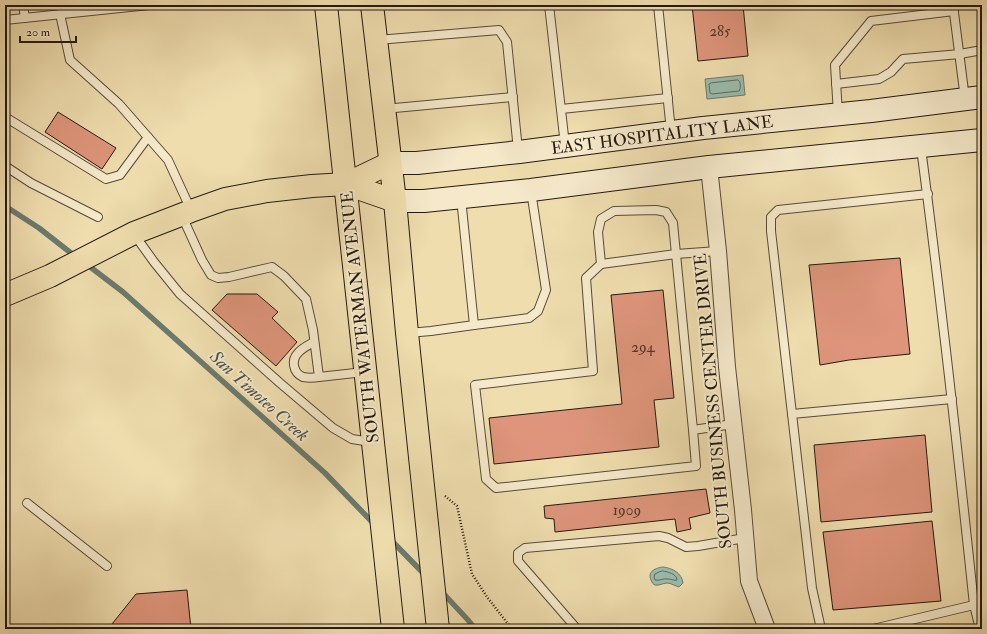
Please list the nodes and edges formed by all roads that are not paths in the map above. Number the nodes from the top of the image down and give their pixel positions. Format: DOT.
graph roads {
  1 [pos="23,5"];
  2 [pos="149,5"];
  3 [pos="326,5"];
  4 [pos="372,5"];
  5 [pos="549,5"];
  6 [pos="658,5"];
  7 [pos="954,8"];
  8 [pos="60,14"];
  9 [pos="25,18"];
  10 [pos="5,20"];
  11 [pos="376,40"];
  12 [pos="982,50"];
  13 [pos="960,54"];
  14 [pos="836,84"];
  15 [pos="513,97"];
  16 [pos="668,98"];
  17 [pos="974,99"];
  18 [pos="384,109"];
  19 [pos="561,109"];
  20 [pos="838,114"];
  21 [pos="5,117"];
  22 [pos="671,132"];
  23 [pos="148,137"];
  24 [pos="982,143"];
  25 [pos="565,146"];
  26 [pos="921,146"];
  27 [pos="519,152"];
  28 [pos="390,163"];
  29 [pos="5,166"];
  30 [pos="708,167"];
  31 [pos="346,184"];
  32 [pos="531,190"];
  33 [pos="928,194"];
  34 [pos="460,197"];
  35 [pos="395,201"];
  36 [pos="186,213"];
  37 [pos="98,217"];
  38 [pos="134,233"];
  39 [pos="718,251"];
  40 [pos="676,254"];
  41 [pos="601,264"];
  42 [pos="5,295"];
  43 [pos="474,325"];
  44 [pos="406,333"];
  45 [pos="314,342"];
  46 [pos="366,371"];
  47 [pos="319,378"];
  48 [pos="952,399"];
  49 [pos="792,414"];
  50 [pos="733,424"];
  51 [pos="693,430"];
  52 [pos="374,442"];
  53 [pos="27,503"];
  54 [pos="745,538"];
  55 [pos="108,566"];
  56 [pos="974,605"];
  57 [pos="764,628"];
  58 [pos="393,629"];
  59 [pos="438,629"];
  60 [pos="577,629"];
  61 [pos="821,629"];
  62 [pos="873,629"];
  63 [pos="980,629"];
  1 -- 9 [label="lane"];
  2 -- 8 [label="lane"];
  3 -- 31 [label="main road, SOUTH WATERMAN AVENUE"];
  4 -- 11 [label="main road"];
  5 -- 19 [label="lane"];
  6 -- 16 [label="lane"];
  7 -- 13 [label="lane"];
  7 -- 14 [label="lane"];
  8 -- 9 [label="lane"];
  8 -- 23 [label="lane"];
  9 -- 10 [label="lane"];
  11 -- 15 [label="lane"];
  11 -- 18 [label="main road"];
  12 -- 13 [label="lane"];
  13 -- 14 [label="lane"];
  13 -- 17 [label="lane"];
  14 -- 20 [label="lane"];
  15 -- 18 [label="lane"];
  15 -- 27 [label="lane"];
  16 -- 19 [label="lane"];
  16 -- 22 [label="lane"];
  17 -- 20 [label="main road, EAST HOSPITALITY LANE"];
  18 -- 28 [label="main road"];
  19 -- 25 [label="lane"];
  20 -- 22 [label="main road, EAST HOSPITALITY LANE"];
  21 -- 23 [label="lane"];
  22 -- 25 [label="main road, EAST HOSPITALITY LANE"];
  23 -- 36 [label="lane"];
  24 -- 26 [label="main road, EAST HOSPITALITY LANE"];
  25 -- 27 [label="main road, EAST HOSPITALITY LANE"];
  26 -- 30 [label="main road, EAST HOSPITALITY LANE"];
  26 -- 33 [label="lane"];
  27 -- 28 [label="main road, EAST HOSPITALITY LANE"];
  28 -- 31 [label="main road, EAST HOSPITALITY LANE"];
  28 -- 35 [label="main road"];
  29 -- 37 [label="lane"];
  30 -- 32 [label="main road, EAST HOSPITALITY LANE"];
  30 -- 39 [label="street, SOUTH BUSINESS CENTER DRIVE"];
  31 -- 35 [label="main road, EAST HOSPITALITY LANE"];
  31 -- 36 [label="main road, EAST HOSPITALITY LANE"];
  31 -- 46 [label="main road, SOUTH WATERMAN AVENUE"];
  32 -- 34 [label="main road, EAST HOSPITALITY LANE"];
  32 -- 43 [label="lane"];
  33 -- 48 [label="lane"];
  33 -- 49 [label="lane"];
  34 -- 35 [label="main road, EAST HOSPITALITY LANE"];
  34 -- 43 [label="lane"];
  35 -- 44 [label="main road"];
  36 -- 38 [label="main road, EAST HOSPITALITY LANE"];
  36 -- 45 [label="lane"];
  38 -- 42 [label="main road, EAST HOSPITALITY LANE"];
  38 -- 52 [label="lane"];
  39 -- 40 [label="lane"];
  39 -- 50 [label="street, SOUTH BUSINESS CENTER DRIVE"];
  40 -- 41 [label="lane"];
  40 -- 41 [label="lane"];
  40 -- 51 [label="lane"];
  41 -- 51 [label="lane"];
  43 -- 44 [label="lane"];
  44 -- 59 [label="main road"];
  45 -- 47 [label="lane"];
  45 -- 47 [label="lane"];
  46 -- 47 [label="lane"];
  46 -- 52 [label="main road, SOUTH WATERMAN AVENUE"];
  48 -- 49 [label="lane"];
  48 -- 56 [label="lane"];
  49 -- 61 [label="lane"];
  50 -- 51 [label="lane"];
  50 -- 54 [label="street, SOUTH BUSINESS CENTER DRIVE"];
  52 -- 58 [label="main road, SOUTH WATERMAN AVENUE"];
  53 -- 55 [label="lane"];
  54 -- 57 [label="street, SOUTH BUSINESS CENTER DRIVE"];
  54 -- 60 [label="lane"];
  56 -- 62 [label="lane"];
  56 -- 63 [label="lane"];
}
